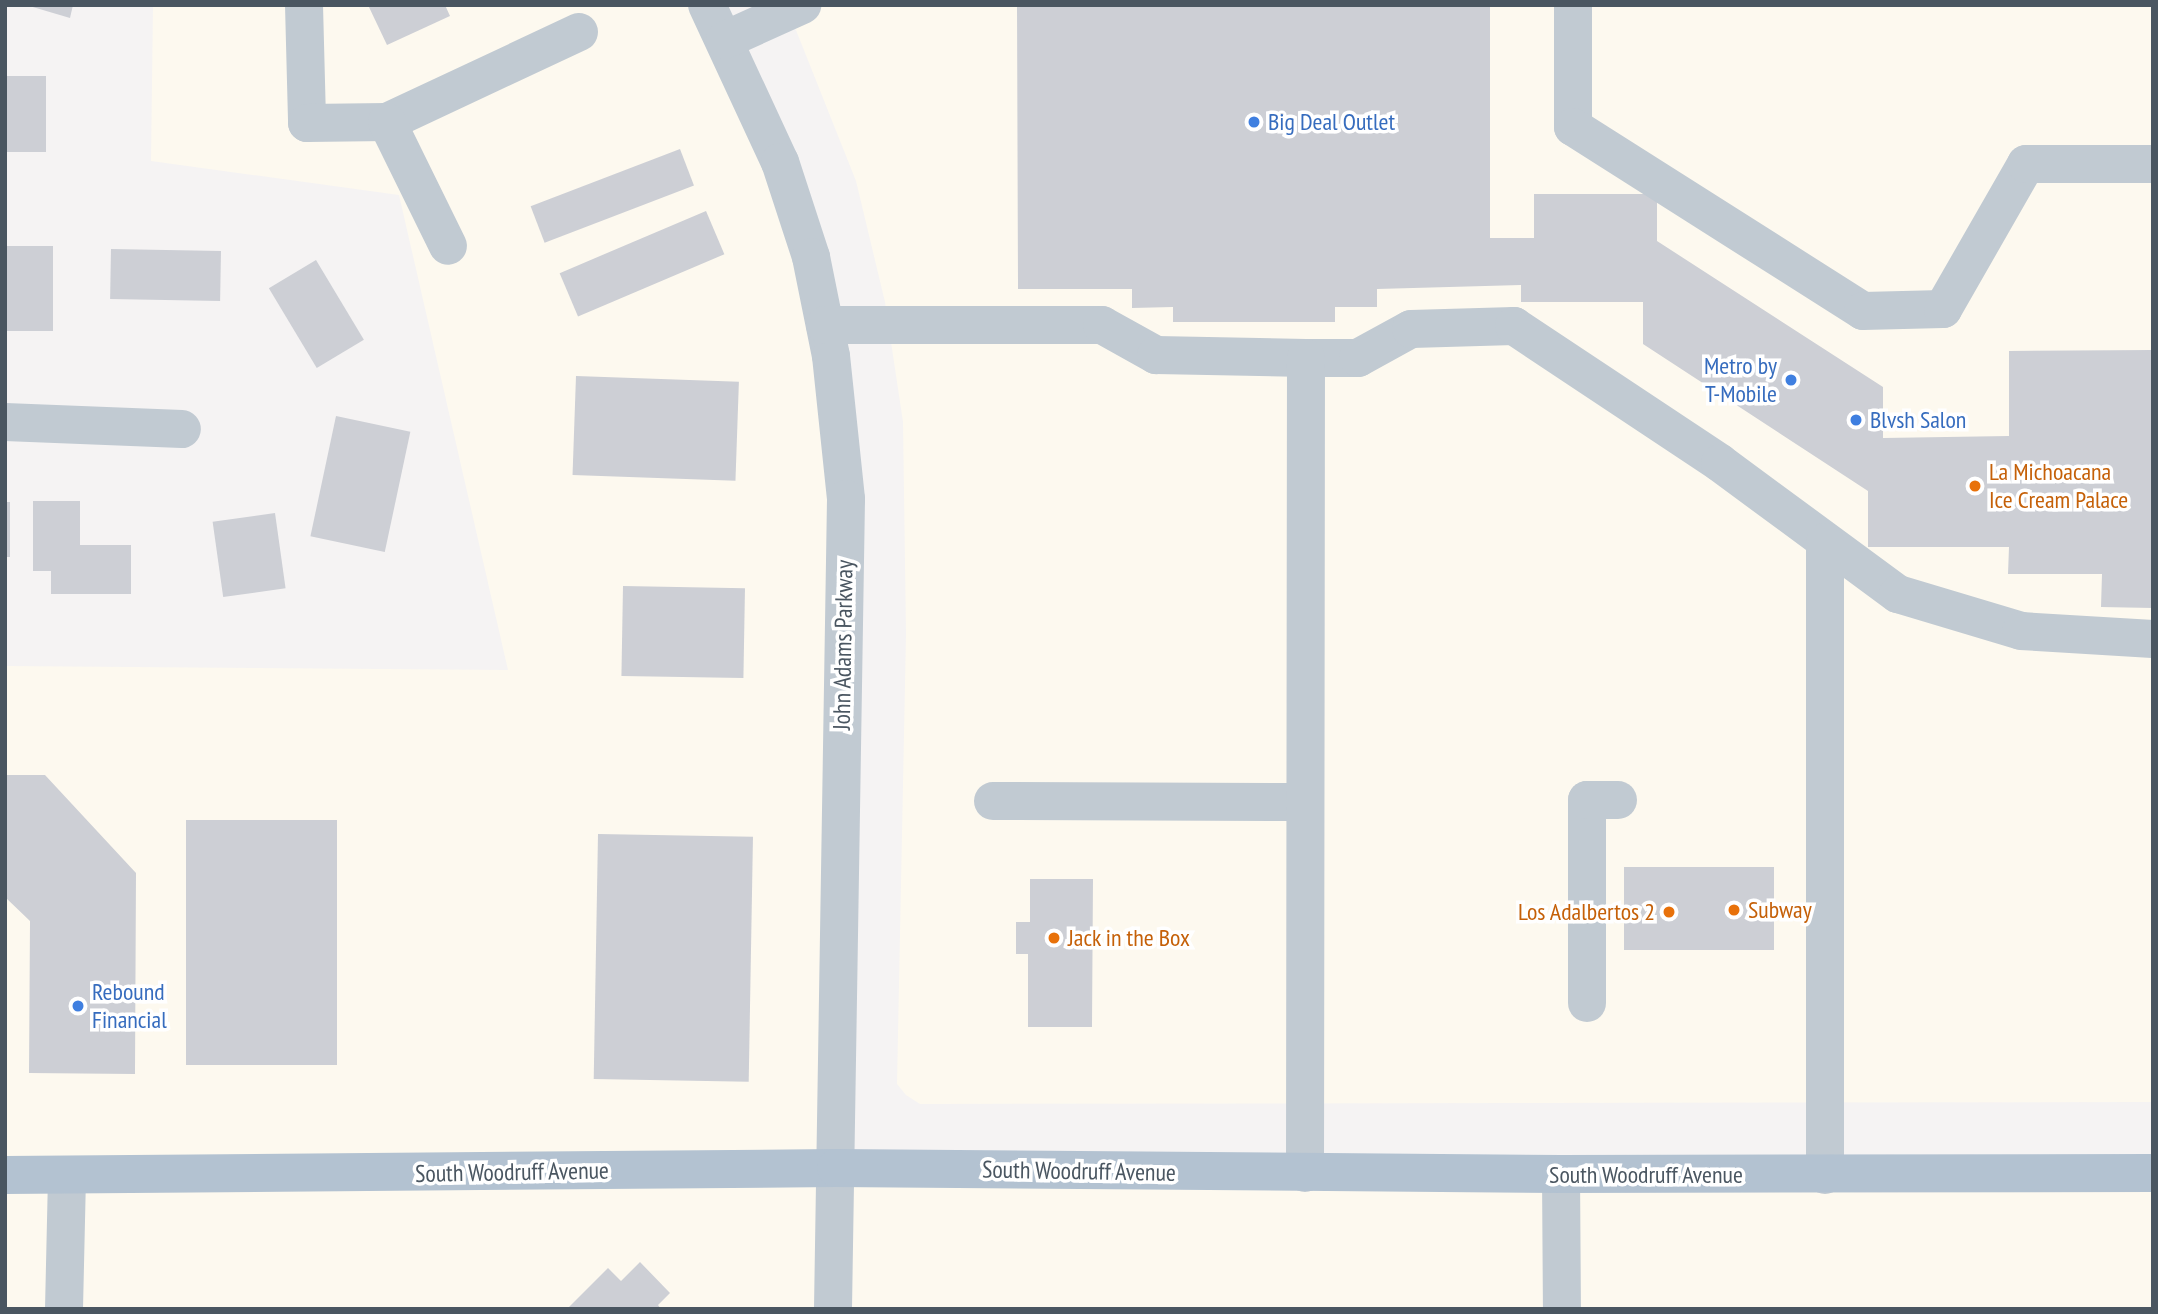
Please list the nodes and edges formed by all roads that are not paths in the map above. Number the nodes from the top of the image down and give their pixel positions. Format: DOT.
graph roads {
  1 [pos="304,5"];
  2 [pos="708,5"];
  3 [pos="802,5"];
  4 [pos="1573,5"];
  5 [pos="579,32"];
  6 [pos="725,40"];
  7 [pos="387,122"];
  8 [pos="2153,164"];
  9 [pos="448,246"];
  10 [pos="825,325"];
  11 [pos="1306,358"];
  12 [pos="5,422"];
  13 [pos="182,429"];
  14 [pos="1825,542"];
  15 [pos="2153,639"];
  16 [pos="1618,800"];
  17 [pos="993,801"];
  18 [pos="1305,802"];
  19 [pos="1587,1003"];
  20 [pos="836,1168"];
  21 [pos="1304,1173"];
  22 [pos="2153,1173"];
  23 [pos="1561,1174"];
  24 [pos="5,1175"];
  25 [pos="66,1175"];
  26 [pos="1825,1175"];
  27 [pos="64,1309"];
  28 [pos="833,1309"];
  29 [pos="1562,1309"];
  1 -- 7 [label="street"];
  2 -- 6 [label="street, John Adams Parkway"];
  3 -- 6 [label="street"];
  4 -- 8 [label="street"];
  5 -- 7 [label="street"];
  6 -- 10 [label="street, John Adams Parkway"];
  7 -- 9 [label="street"];
  10 -- 11 [label="street"];
  10 -- 20 [label="street, John Adams Parkway"];
  11 -- 14 [label="street"];
  11 -- 18 [label="street"];
  12 -- 13 [label="street"];
  14 -- 15 [label="street"];
  14 -- 26 [label="street"];
  16 -- 19 [label="street"];
  17 -- 18 [label="street"];
  18 -- 21 [label="street"];
  20 -- 21 [label="main road, South Woodruff Avenue"];
  20 -- 25 [label="main road, South Woodruff Avenue"];
  20 -- 28 [label="street, John Adams Parkway"];
  21 -- 23 [label="main road, South Woodruff Avenue"];
  22 -- 26 [label="main road, South Woodruff Avenue"];
  23 -- 26 [label="main road, South Woodruff Avenue"];
  23 -- 29 [label="street"];
  24 -- 25 [label="main road, South Woodruff Avenue"];
  25 -- 27 [label="street"];
}
